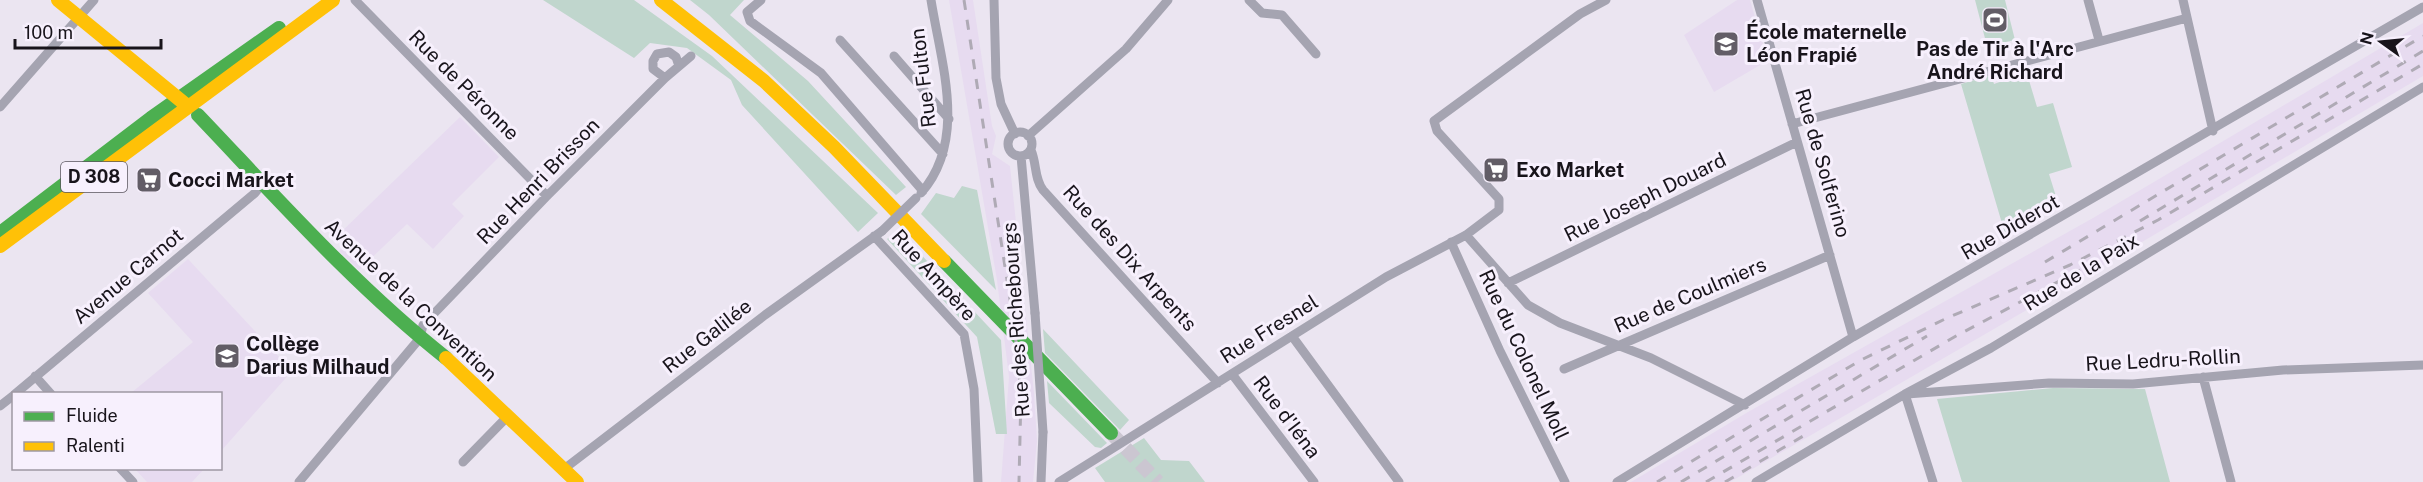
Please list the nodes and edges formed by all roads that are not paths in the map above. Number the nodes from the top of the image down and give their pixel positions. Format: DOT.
graph roads {
  1 [pos="58,0"];
  2 [pos="94,0"];
  3 [pos="318,0"];
  4 [pos="333,0"];
  5 [pos="355,0"];
  6 [pos="661,0"];
  7 [pos="761,0"];
  8 [pos="931,0"];
  9 [pos="994,0"];
  10 [pos="1168,0"];
  11 [pos="1249,0"];
  12 [pos="1606,0"];
  13 [pos="1757,0"];
  14 [pos="2088,0"];
  15 [pos="2183,0"];
  16 [pos="2423,7"];
  17 [pos="79,18"];
  18 [pos="2187,18"];
  19 [pos="840,39"];
  20 [pos="2099,40"];
  21 [pos="1316,54"];
  22 [pos="691,56"];
  23 [pos="894,56"];
  24 [pos="680,66"];
  25 [pos="665,78"];
  26 [pos="2423,87"];
  27 [pos="0,107"];
  28 [pos="188,107"];
  29 [pos="949,119"];
  30 [pos="1792,124"];
  31 [pos="2213,131"];
  32 [pos="1015,134"];
  33 [pos="1028,136"];
  34 [pos="1797,142"];
  35 [pos="1031,150"];
  36 [pos="943,154"];
  37 [pos="1021,156"];
  38 [pos="262,184"];
  39 [pos="1039,184"];
  40 [pos="923,191"];
  41 [pos="547,196"];
  42 [pos="1025,196"];
  43 [pos="0,233"];
  44 [pos="878,233"];
  45 [pos="1466,236"];
  46 [pos="1451,242"];
  47 [pos="0,246"];
  48 [pos="1830,255"];
  49 [pos="1508,283"];
  50 [pos="1292,336"];
  51 [pos="1853,337"];
  52 [pos="420,338"];
  53 [pos="1619,345"];
  54 [pos="2423,365"];
  55 [pos="1564,369"];
  56 [pos="1232,374"];
  57 [pos="35,376"];
  58 [pos="2203,377"];
  59 [pos="1932,379"];
  60 [pos="1218,383"];
  61 [pos="16,392"];
  62 [pos="50,392"];
  63 [pos="1932,392"];
  64 [pos="1905,394"];
  65 [pos="12,396"];
  66 [pos="1744,405"];
  67 [pos="0,406"];
  68 [pos="508,416"];
  69 [pos="1111,433"];
  70 [pos="463,462"];
  71 [pos="564,469"];
  72 [pos="122,470"];
  73 [pos="306,474"];
  74 [pos="133,482"];
  75 [pos="299,482"];
  76 [pos="315,482"];
  77 [pos="577,482"];
  78 [pos="978,482"];
  79 [pos="1041,482"];
  80 [pos="1059,482"];
  81 [pos="1314,482"];
  82 [pos="1399,482"];
  83 [pos="1565,482"];
  84 [pos="1617,482"];
  85 [pos="1756,482"];
  86 [pos="1933,482"];
  87 [pos="2231,482"];
  1 -- 17 [label="main road, Avenue de la Convention"];
  2 -- 17 [label="street"];
  3 -- 28 [label="main road"];
  4 -- 28 [label="main road, D 308"];
  5 -- 41 [label="street, Rue de Péronne"];
  6 -- 69 [label="main road"];
  7 -- 40 [label="street"];
  8 -- 29 [label="street, Rue Fulton"];
  9 -- 32 [label="street"];
  10 -- 33 [label="street"];
  11 -- 21 [label="street"];
  12 -- 45 [label="street, Rue Fresnel"];
  13 -- 30 [label="street, Rue de Solferino"];
  14 -- 20 [label="street"];
  15 -- 18 [label="street"];
  16 -- 31 [label="street, Rue Diderot"];
  17 -- 27 [label="street"];
  17 -- 28 [label="main road, Avenue de la Convention"];
  18 -- 20 [label="street"];
  18 -- 31 [label="street"];
  19 -- 36 [label="street"];
  20 -- 30 [label="street"];
  22 -- 24 [label="street, Rue Henri Brisson"];
  23 -- 29 [label="street"];
  24 -- 25 [label="street, Rue Henri Brisson"];
  24 -- 25 [label="street"];
  25 -- 41 [label="street, Rue Henri Brisson"];
  26 -- 59 [label="street, Rue de la Paix"];
  28 -- 38 [label="main road, Avenue de la Convention"];
  28 -- 43 [label="main road"];
  28 -- 47 [label="main road, D 308"];
  29 -- 36 [label="street, Rue Fulton"];
  30 -- 34 [label="street, Rue de Solferino"];
  31 -- 51 [label="street, Rue Diderot"];
  32 -- 33 [label="street"];
  32 -- 37 [label="street"];
  33 -- 35 [label="street"];
  34 -- 48 [label="street, Rue de Solferino"];
  34 -- 49 [label="street, Rue Joseph Douard"];
  35 -- 37 [label="street"];
  35 -- 39 [label="street, Rue des Dix Arpents"];
  36 -- 40 [label="street, Rue Fulton"];
  37 -- 42 [label="street, Rue des Richebourgs"];
  38 -- 52 [label="main road, Avenue de la Convention"];
  38 -- 57 [label="street, Avenue Carnot"];
  39 -- 42 [label="street"];
  39 -- 60 [label="street, Rue des Dix Arpents"];
  40 -- 44 [label="street, Rue Galilée, bridge"];
  41 -- 52 [label="street, Rue Henri Brisson"];
  42 -- 79 [label="street, Rue des Richebourgs, bridge"];
  44 -- 71 [label="street, Rue Galilée"];
  44 -- 78 [label="street, Rue Ampère"];
  45 -- 46 [label="street, Rue Fresnel"];
  45 -- 49 [label="street"];
  46 -- 50 [label="street, Rue Fresnel"];
  46 -- 83 [label="street, Rue du Colonel Moll"];
  48 -- 51 [label="street, Rue de Solferino"];
  48 -- 53 [label="street, Rue de Coulmiers"];
  49 -- 53 [label="street"];
  50 -- 56 [label="street, Rue Fresnel"];
  50 -- 82 [label="street"];
  51 -- 66 [label="street, Rue Diderot"];
  52 -- 68 [label="main road, Avenue de la Convention"];
  52 -- 73 [label="street, Rue Henri Brisson"];
  53 -- 55 [label="street, Rue de Coulmiers"];
  53 -- 66 [label="street"];
  54 -- 58 [label="street, Rue Ledru-Rollin"];
  56 -- 60 [label="street, Rue Fresnel"];
  56 -- 81 [label="street, Rue d'Iéna"];
  57 -- 61 [label="street, Avenue Carnot"];
  57 -- 62 [label="street"];
  58 -- 63 [label="street, Rue Ledru-Rollin"];
  58 -- 87 [label="street"];
  59 -- 63 [label="street"];
  59 -- 64 [label="street, Rue de la Paix"];
  60 -- 80 [label="street, Rue Fresnel"];
  63 -- 64 [label="street, Rue Ledru-Rollin"];
  64 -- 85 [label="street, Rue de la Paix"];
  64 -- 86 [label="street"];
  65 -- 67 [label="street, Avenue Carnot"];
  66 -- 84 [label="street, Rue Diderot"];
  68 -- 70 [label="street"];
  68 -- 71 [label="main road, Avenue de la Convention"];
  71 -- 77 [label="main road, Avenue de la Convention"];
  72 -- 74 [label="street"];
  73 -- 75 [label="street, Rue Henri Brisson"];
  73 -- 76 [label="street"];
}
